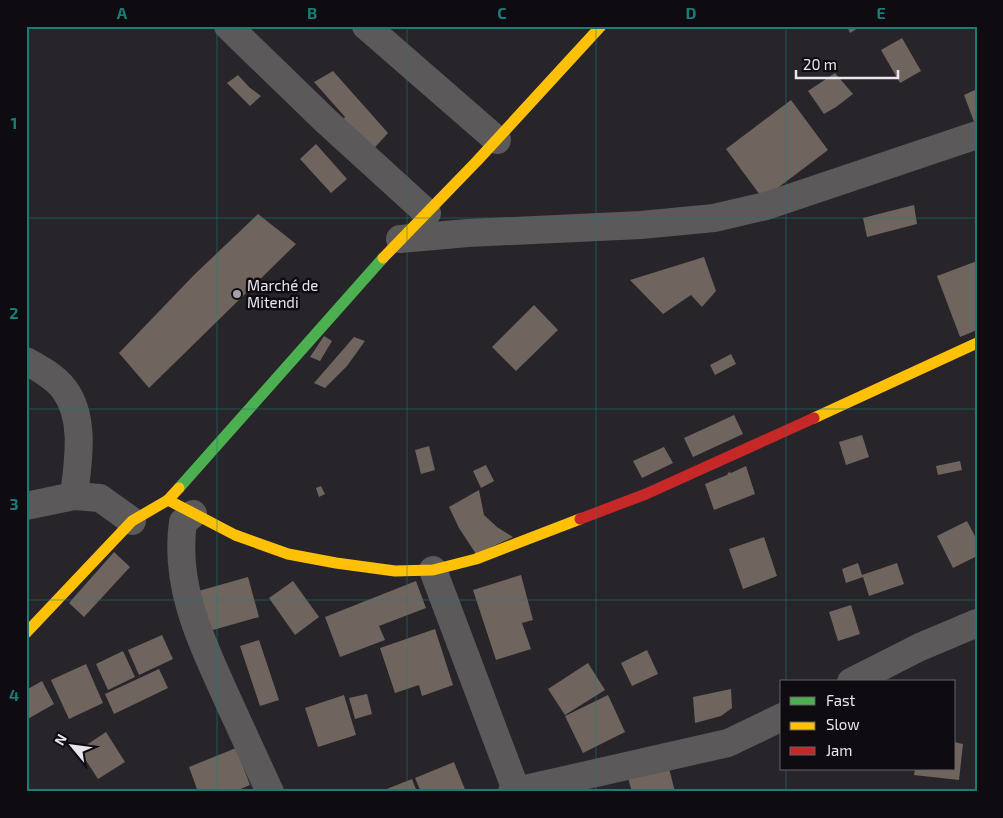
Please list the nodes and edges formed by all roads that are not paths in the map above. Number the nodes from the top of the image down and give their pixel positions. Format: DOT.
graph roads {
  1 [pos="228,26"];
  2 [pos="366,26"];
  3 [pos="601,26"];
  4 [pos="977,135"];
  5 [pos="497,140"];
  6 [pos="427,213"];
  7 [pos="400,238"];
  8 [pos="977,343"];
  9 [pos="26,361"];
  10 [pos="74,496"];
  11 [pos="168,500"];
  12 [pos="26,506"];
  13 [pos="193,514"];
  14 [pos="132,521"];
  15 [pos="433,570"];
  16 [pos="977,623"];
  17 [pos="26,633"];
  18 [pos="855,680"];
  19 [pos="780,718"];
  20 [pos="514,791"];
  21 [pos="270,792"];
  1 -- 6 [label="street"];
  2 -- 5 [label="street"];
  3 -- 5 [label="main road"];
  4 -- 7 [label="street"];
  5 -- 6 [label="main road"];
  6 -- 7 [label="main road"];
  7 -- 11 [label="main road"];
  8 -- 15 [label="main road"];
  9 -- 10 [label="street"];
  10 -- 12 [label="street"];
  10 -- 14 [label="street"];
  11 -- 13 [label="main road"];
  11 -- 14 [label="main road"];
  13 -- 15 [label="main road"];
  13 -- 21 [label="street"];
  14 -- 17 [label="main road"];
  15 -- 20 [label="street"];
  16 -- 18 [label="street"];
  19 -- 20 [label="street"];
}
